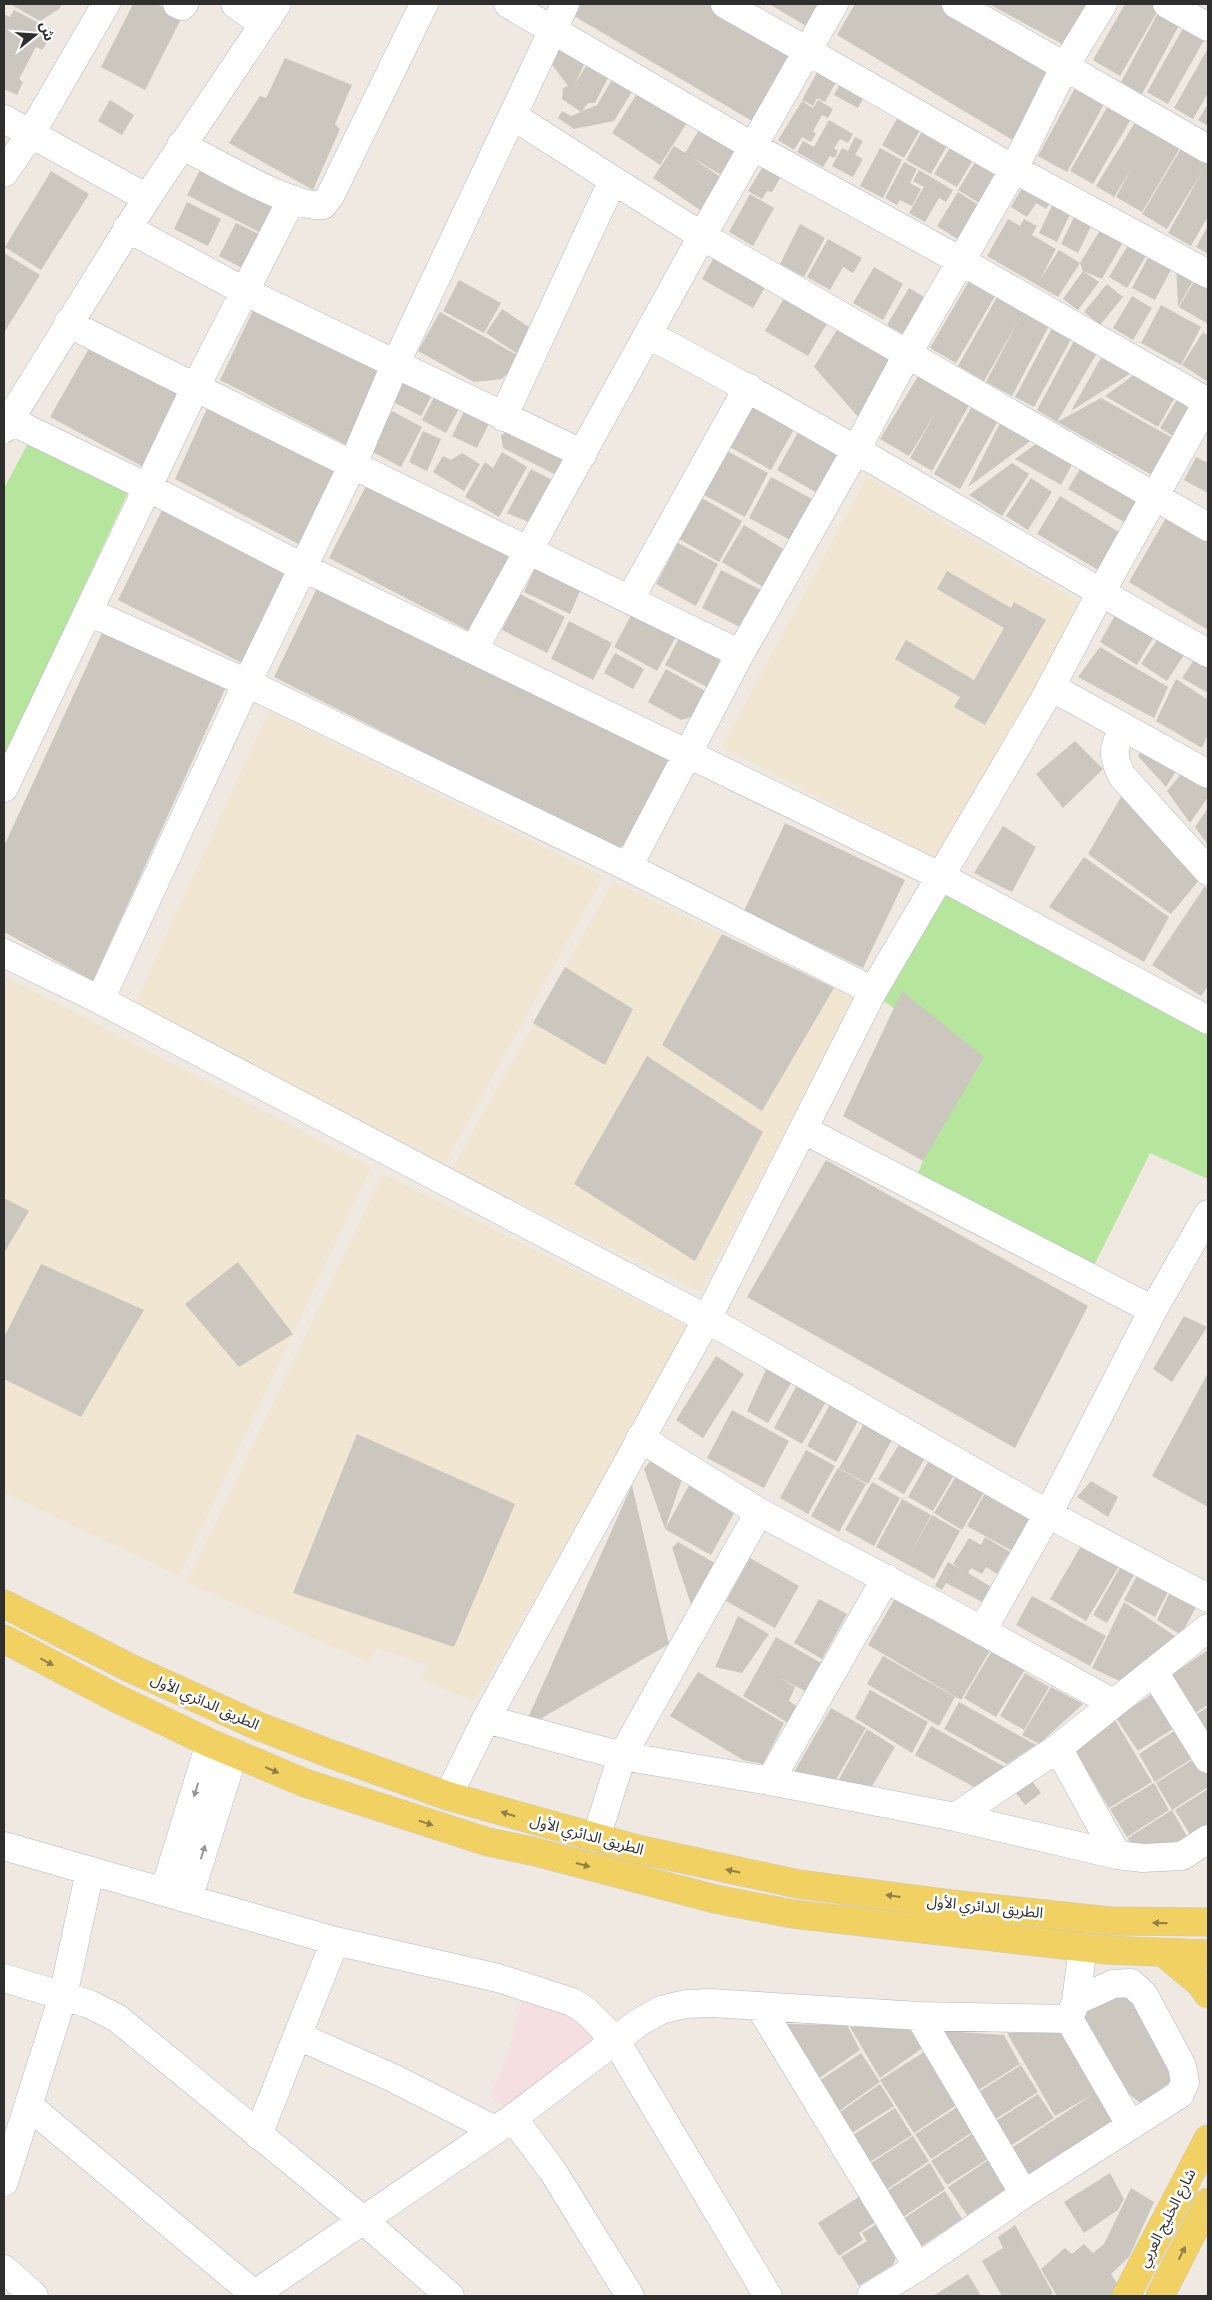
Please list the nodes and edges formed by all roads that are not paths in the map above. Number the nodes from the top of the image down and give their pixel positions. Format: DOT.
graph roads {
  1 [pos="106,4"];
  2 [pos="176,4"];
  3 [pos="184,4"];
  4 [pos="235,4"];
  5 [pos="424,4"];
  6 [pos="508,4"];
  7 [pos="566,4"];
  8 [pos="725,4"];
  9 [pos="834,4"];
  10 [pos="956,4"];
  11 [pos="1103,4"];
  12 [pos="1167,4"];
  13 [pos="270,14"];
  14 [pos="1208,27"];
  15 [pos="552,29"];
  16 [pos="807,50"];
  17 [pos="1066,66"];
  18 [pos="513,116"];
  19 [pos="4,120"];
  20 [pos="30,135"];
  21 [pos="182,145"];
  22 [pos="754,147"];
  23 [pos="1208,148"];
  24 [pos="1014,169"];
  25 [pos="4,173"];
  26 [pos="613,180"];
  27 [pos="147,198"];
  28 [pos="292,199"];
  29 [pos="127,228"];
  30 [pos="702,236"];
  31 [pos="961,261"];
  32 [pos="1208,274"];
  33 [pos="246,292"];
  34 [pos="68,323"];
  35 [pos="649,335"];
  36 [pos="908,353"];
  37 [pos="396,365"];
  38 [pos="748,387"];
  39 [pos="195,388"];
  40 [pos="1208,402"];
  41 [pos="503,417"];
  42 [pos="6,424"];
  43 [pos="856,450"];
  44 [pos="583,454"];
  45 [pos="353,464"];
  46 [pos="149,488"];
  47 [pos="1156,498"];
  48 [pos="1208,527"];
  49 [pos="530,550"];
  50 [pos="304,568"];
  51 [pos="1100,594"];
  52 [pos="630,599"];
  53 [pos="89,612"];
  54 [pos="474,650"];
  55 [pos="1208,653"];
  56 [pos="740,654"];
  57 [pos="247,684"];
  58 [pos="1051,687"];
  59 [pos="1124,728"];
  60 [pos="687,754"];
  61 [pos="1208,774"];
  62 [pos="4,788"];
  63 [pos="628,867"];
  64 [pos="1208,871"];
  65 [pos="940,876"];
  66 [pos="4,953"];
  67 [pos="873,991"];
  68 [pos="100,1000"];
  69 [pos="1208,1020"];
  70 [pos="804,1130"];
  71 [pos="1208,1214"];
  72 [pos="1153,1310"];
  73 [pos="707,1319"];
  74 [pos="640,1438"];
  75 [pos="758,1512"];
  76 [pos="1048,1514"];
  77 [pos="886,1578"];
  78 [pos="1208,1598"];
  79 [pos="4,1604"];
  80 [pos="1208,1628"];
  81 [pos="982,1631"];
  82 [pos="4,1639"];
  83 [pos="1154,1672"];
  84 [pos="1113,1703"];
  85 [pos="486,1718"];
  86 [pos="222,1748"];
  87 [pos="1058,1748"];
  88 [pos="622,1756"];
  89 [pos="1208,1759"];
  90 [pos="770,1781"];
  91 [pos="448,1796"];
  92 [pos="955,1817"];
  93 [pos="596,1838"];
  94 [pos="1208,1839"];
  95 [pos="4,1846"];
  96 [pos="1117,1856"];
  97 [pos="90,1871"];
  98 [pos="176,1896"];
  99 [pos="1208,1922"];
  100 [pos="335,1941"];
  101 [pos="1083,1947"];
  102 [pos="1164,1953"];
  103 [pos="1208,1954"];
  104 [pos="4,1978"];
  105 [pos="1208,1994"];
  106 [pos="63,1996"];
  107 [pos="760,2007"];
  108 [pos="1072,2010"];
  109 [pos="919,2016"];
  110 [pos="298,2036"];
  111 [pos="616,2042"];
  112 [pos="29,2106"];
  113 [pos="504,2124"];
  114 [pos="1131,2126"];
  115 [pos="258,2135"];
  116 [pos="1208,2139"];
  117 [pos="4,2182"];
  118 [pos="1024,2194"];
  119 [pos="1208,2202"];
  120 [pos="364,2220"];
  121 [pos="918,2267"];
  122 [pos="4,2269"];
  123 [pos="253,2295"];
  124 [pos="34,2296"];
  125 [pos="450,2296"];
  126 [pos="630,2296"];
  127 [pos="768,2296"];
  128 [pos="871,2296"];
  129 [pos="1126,2296"];
  130 [pos="1160,2296"];
  1 -- 20 [label="street"];
  2 -- 3 [label="street"];
  4 -- 13 [label="street"];
  5 -- 28 [label="street"];
  6 -- 15 [label="street"];
  7 -- 15 [label="street"];
  8 -- 16 [label="street"];
  9 -- 16 [label="street"];
  10 -- 17 [label="street"];
  11 -- 17 [label="street"];
  12 -- 14 [label="street"];
  13 -- 21 [label="street"];
  15 -- 18 [label="street"];
  15 -- 22 [label="street"];
  16 -- 22 [label="street"];
  16 -- 24 [label="street"];
  17 -- 23 [label="street"];
  17 -- 24 [label="street"];
  18 -- 26 [label="street"];
  18 -- 37 [label="street"];
  19 -- 20 [label="street"];
  20 -- 25 [label="street"];
  20 -- 27 [label="street"];
  21 -- 27 [label="street"];
  21 -- 28 [label="street"];
  22 -- 30 [label="street"];
  22 -- 31 [label="street"];
  24 -- 31 [label="street"];
  24 -- 32 [label="street"];
  26 -- 30 [label="street"];
  26 -- 41 [label="street"];
  27 -- 29 [label="street"];
  28 -- 33 [label="street"];
  29 -- 33 [label="street"];
  29 -- 34 [label="street"];
  30 -- 35 [label="street"];
  30 -- 36 [label="street"];
  31 -- 36 [label="street"];
  31 -- 40 [label="street"];
  33 -- 37 [label="street"];
  33 -- 39 [label="street"];
  34 -- 39 [label="street"];
  34 -- 42 [label="street"];
  35 -- 38 [label="street"];
  35 -- 44 [label="street"];
  36 -- 43 [label="street"];
  36 -- 47 [label="street"];
  37 -- 41 [label="street"];
  37 -- 45 [label="street"];
  38 -- 43 [label="street"];
  38 -- 52 [label="street"];
  39 -- 45 [label="street"];
  39 -- 46 [label="street"];
  40 -- 47 [label="street"];
  41 -- 44 [label="street"];
  42 -- 46 [label="street"];
  43 -- 51 [label="street"];
  43 -- 56 [label="street"];
  44 -- 49 [label="street"];
  45 -- 49 [label="street"];
  45 -- 50 [label="street"];
  46 -- 50 [label="street"];
  46 -- 53 [label="street"];
  47 -- 48 [label="street"];
  47 -- 51 [label="street"];
  49 -- 52 [label="street"];
  49 -- 54 [label="street"];
  50 -- 54 [label="street"];
  50 -- 57 [label="street"];
  51 -- 55 [label="street"];
  51 -- 58 [label="street"];
  52 -- 56 [label="street"];
  53 -- 57 [label="street"];
  53 -- 62 [label="street"];
  54 -- 60 [label="street"];
  56 -- 60 [label="street"];
  57 -- 63 [label="street"];
  57 -- 68 [label="street"];
  58 -- 59 [label="street"];
  58 -- 65 [label="street"];
  59 -- 61 [label="street"];
  59 -- 64 [label="street"];
  60 -- 63 [label="street"];
  60 -- 65 [label="street"];
  63 -- 67 [label="street"];
  65 -- 67 [label="street"];
  65 -- 69 [label="street"];
  66 -- 68 [label="street"];
  67 -- 70 [label="street"];
  68 -- 73 [label="street"];
  70 -- 72 [label="street"];
  70 -- 73 [label="street"];
  71 -- 72 [label="street"];
  72 -- 76 [label="street"];
  73 -- 74 [label="street"];
  73 -- 76 [label="street"];
  74 -- 75 [label="street"];
  74 -- 85 [label="street"];
  75 -- 77 [label="street"];
  75 -- 88 [label="street"];
  76 -- 78 [label="street"];
  76 -- 81 [label="street"];
  77 -- 81 [label="street"];
  77 -- 90 [label="street"];
  79 -- 91 [label="main road, الطريق الدائري الأول"];
  80 -- 83 [label="street"];
  81 -- 84 [label="street"];
  82 -- 86 [label="main road, الطريق الدائري الأول, one-way"];
  83 -- 84 [label="street"];
  83 -- 89 [label="street"];
  84 -- 87 [label="street"];
  85 -- 88 [label="street"];
  85 -- 91 [label="street"];
  86 -- 98 [label="street"];
  86 -- 101 [label="main road, الطريق الدائري الأول, one-way"];
  87 -- 92 [label="street"];
  87 -- 96 [label="street"];
  88 -- 90 [label="street"];
  88 -- 93 [label="street"];
  90 -- 92 [label="street"];
  93 -- 91 [label="main road, الطريق الدائري الأول, one-way"];
  92 -- 96 [label="street"];
  99 -- 93 [label="main road, الطريق الدائري الأول, one-way"];
  94 -- 96 [label="street"];
  95 -- 97 [label="street"];
  97 -- 98 [label="street"];
  97 -- 106 [label="street"];
  98 -- 100 [label="street"];
  100 -- 110 [label="street"];
  100 -- 111 [label="street"];
  101 -- 102 [label="main road, الطريق الدائري الأول"];
  101 -- 108 [label="street"];
  102 -- 103 [label="main road, الطريق الدائري الأول"];
  102 -- 105 [label="main road"];
  104 -- 106 [label="street"];
  106 -- 112 [label="street"];
  106 -- 115 [label="street"];
  107 -- 109 [label="street"];
  107 -- 111 [label="street"];
  107 -- 121 [label="street"];
  108 -- 109 [label="street"];
  108 -- 114 [label="street"];
  108 -- 114 [label="street"];
  109 -- 118 [label="street"];
  110 -- 113 [label="street"];
  110 -- 115 [label="street"];
  111 -- 113 [label="street"];
  111 -- 127 [label="street"];
  112 -- 117 [label="street"];
  112 -- 123 [label="street"];
  113 -- 120 [label="street"];
  113 -- 126 [label="street"];
  114 -- 118 [label="street"];
  115 -- 120 [label="street"];
  116 -- 129 [label="main road, شارع الخليج العربي"];
  118 -- 121 [label="street"];
  130 -- 119 [label="main road, شارع الخليج العربي, one-way"];
  120 -- 123 [label="street"];
  120 -- 125 [label="street"];
  121 -- 128 [label="street"];
  122 -- 124 [label="street"];
}
